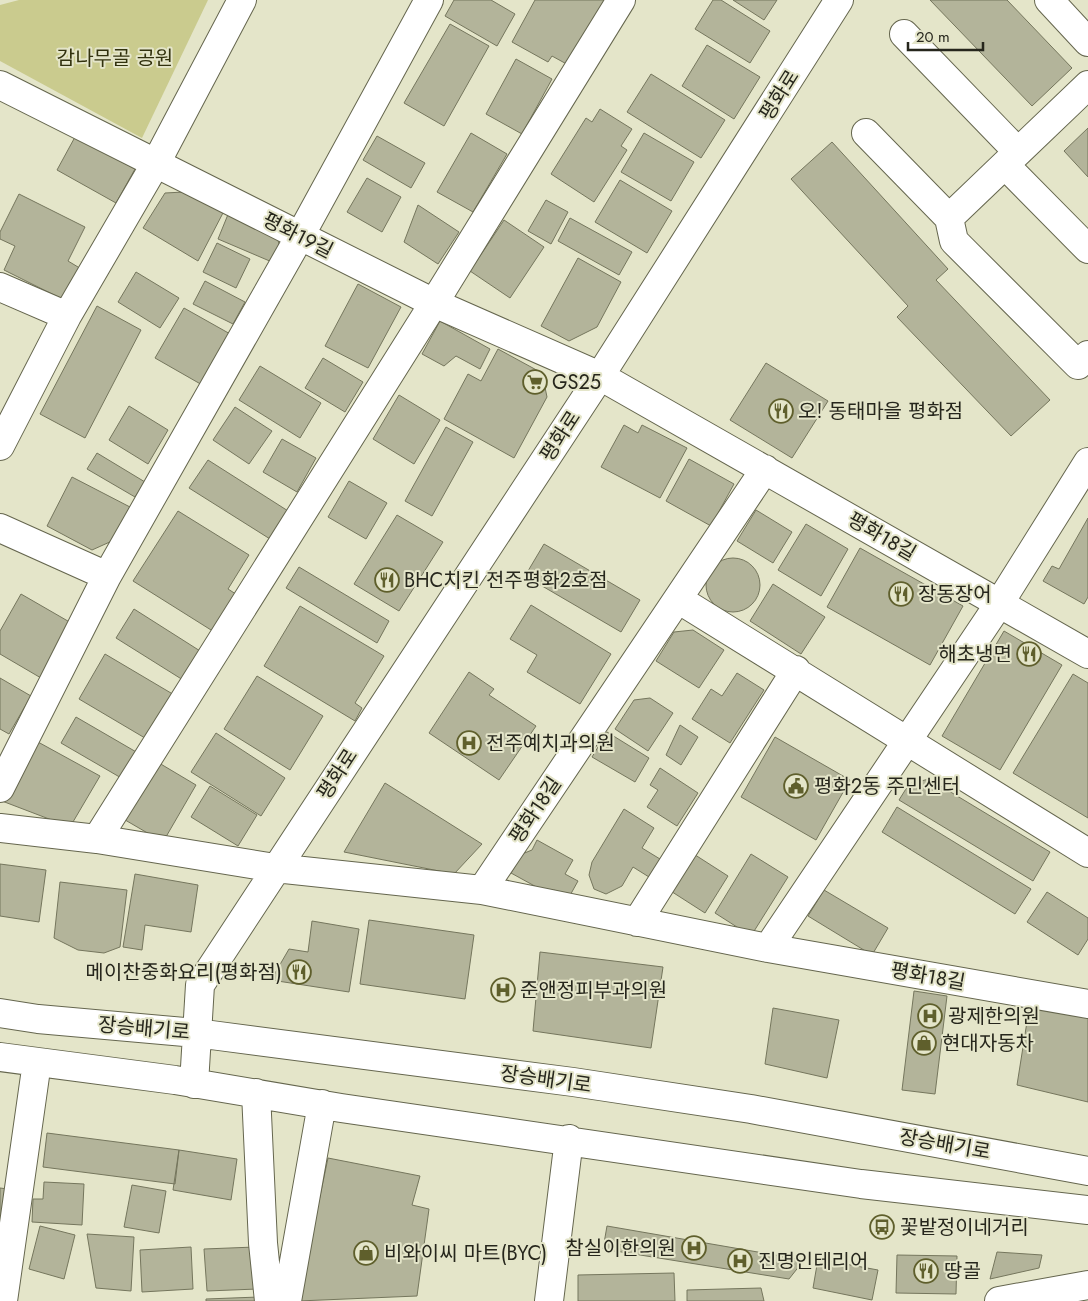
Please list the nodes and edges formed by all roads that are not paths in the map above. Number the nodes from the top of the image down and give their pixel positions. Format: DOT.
graph roads {
  1 [pos="242,0"];
  2 [pos="429,0"];
  3 [pos="621,0"];
  4 [pos="839,0"];
  5 [pos="1050,1"];
  6 [pos="904,34"];
  7 [pos="1088,42"];
  8 [pos="0,85"];
  9 [pos="1088,85"];
  10 [pos="866,133"];
  11 [pos="1011,159"];
  12 [pos="156,164"];
  13 [pos="949,218"];
  14 [pos="300,236"];
  15 [pos="1088,249"];
  16 [pos="0,287"];
  17 [pos="434,303"];
  18 [pos="67,316"];
  19 [pos="1088,355"];
  20 [pos="600,376"];
  21 [pos="0,446"];
  22 [pos="1088,462"];
  23 [pos="765,469"];
  24 [pos="0,528"];
  25 [pos="107,576"];
  26 [pos="678,599"];
  27 [pos="999,604"];
  28 [pos="1088,654"];
  29 [pos="796,670"];
  30 [pos="908,740"];
  31 [pos="0,788"];
  32 [pos="0,828"];
  33 [pos="97,839"];
  34 [pos="1088,853"];
  35 [pos="275,868"];
  36 [pos="482,890"];
  37 [pos="638,922"];
  38 [pos="768,948"];
  39 [pos="1088,1004"];
  40 [pos="0,1012"];
  41 [pos="196,1032"];
  42 [pos="0,1056"];
  43 [pos="37,1062"];
  44 [pos="194,1084"];
  45 [pos="256,1094"];
  46 [pos="322,1104"];
  47 [pos="569,1139"];
  48 [pos="1088,1170"];
  49 [pos="1088,1210"];
  50 [pos="1088,1284"];
  51 [pos="3,1301"];
  52 [pos="269,1301"];
  53 [pos="287,1301"];
  54 [pos="549,1301"];
  55 [pos="998,1301"];
  1 -- 12 [label="street"];
  2 -- 14 [label="street"];
  3 -- 17 [label="street"];
  4 -- 20 [label="street, 평화로"];
  5 -- 7 [label="street"];
  6 -- 11 [label="street"];
  8 -- 12 [label="street, 평화19길"];
  9 -- 11 [label="street"];
  10 -- 13 [label="street"];
  11 -- 13 [label="street"];
  11 -- 15 [label="street"];
  12 -- 14 [label="street, 평화19길"];
  12 -- 18 [label="street"];
  13 -- 19 [label="street"];
  14 -- 17 [label="street, 평화19길"];
  14 -- 25 [label="street"];
  16 -- 18 [label="street"];
  17 -- 20 [label="street, 평화19길"];
  17 -- 33 [label="street"];
  18 -- 21 [label="street"];
  20 -- 23 [label="street, 평화18길"];
  20 -- 35 [label="street, 평화로"];
  22 -- 27 [label="street"];
  23 -- 26 [label="street, 평화18길"];
  23 -- 27 [label="street, 평화18길"];
  24 -- 25 [label="street"];
  25 -- 31 [label="street"];
  26 -- 29 [label="street"];
  26 -- 36 [label="street, 평화18길"];
  27 -- 28 [label="street, 평화18길"];
  27 -- 30 [label="street"];
  29 -- 30 [label="street"];
  29 -- 37 [label="street"];
  30 -- 34 [label="street"];
  30 -- 38 [label="street"];
  32 -- 33 [label="street"];
  33 -- 35 [label="street"];
  35 -- 36 [label="street"];
  35 -- 41 [label="street, 평화로"];
  36 -- 37 [label="street, 평화18길"];
  37 -- 38 [label="street, 평화18길"];
  38 -- 39 [label="street, 평화18길"];
  40 -- 41 [label="street, 장승배기로"];
  41 -- 44 [label="street, 평화로"];
  41 -- 48 [label="street, 장승배기로"];
  42 -- 43 [label="street"];
  43 -- 44 [label="street"];
  43 -- 51 [label="street"];
  44 -- 45 [label="street"];
  45 -- 46 [label="street"];
  45 -- 52 [label="street"];
  46 -- 47 [label="street"];
  46 -- 53 [label="street"];
  47 -- 49 [label="street"];
  47 -- 54 [label="street"];
  50 -- 55 [label="street"];
}
